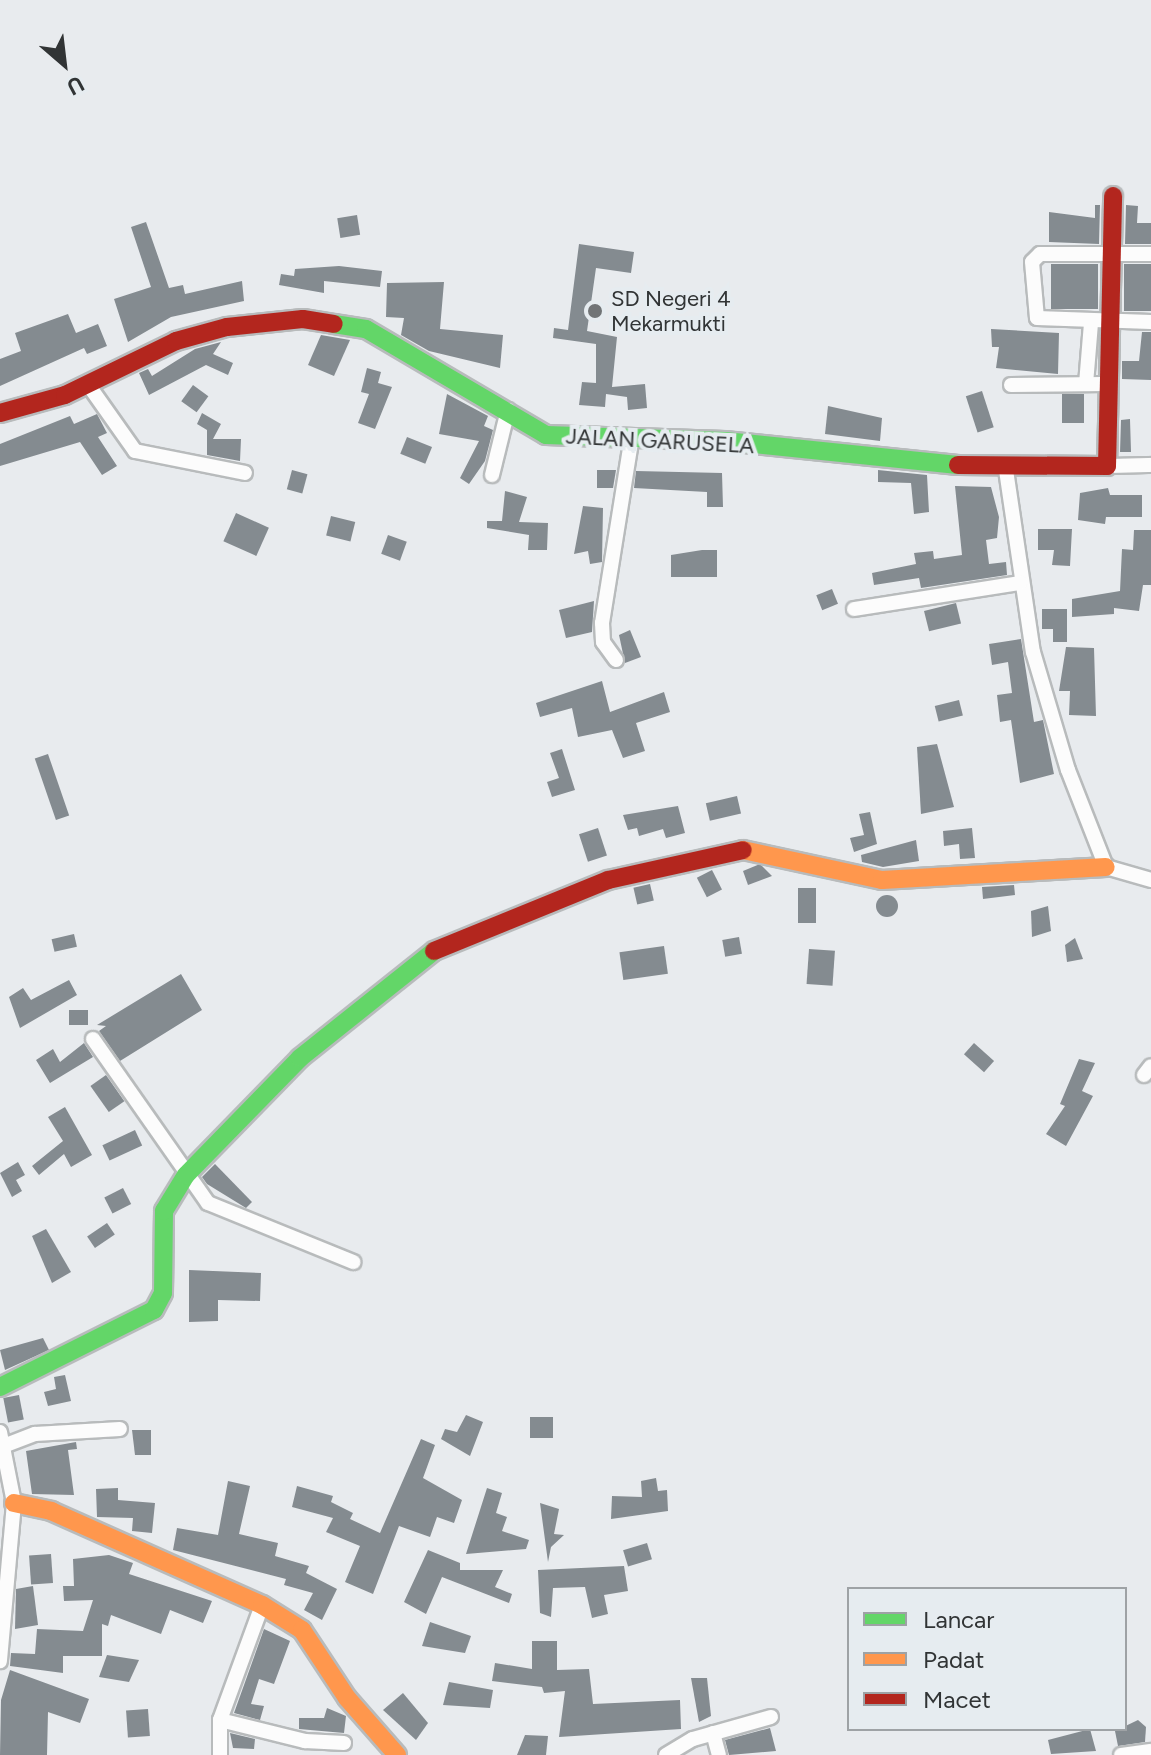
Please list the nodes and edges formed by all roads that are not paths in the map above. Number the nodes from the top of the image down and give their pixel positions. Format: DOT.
graph roads {
  1 [pos="1113,196"];
  2 [pos="1151,254"];
  3 [pos="1111,255"];
  4 [pos="1151,322"];
  5 [pos="1100,323"];
  6 [pos="87,383"];
  7 [pos="1086,384"];
  8 [pos="1105,384"];
  9 [pos="1011,385"];
  10 [pos="508,410"];
  11 [pos="0,413"];
  12 [pos="631,441"];
  13 [pos="1151,465"];
  14 [pos="1107,466"];
  15 [pos="1006,470"];
  16 [pos="245,473"];
  17 [pos="492,475"];
  18 [pos="1020,583"];
  19 [pos="854,609"];
  20 [pos="616,660"];
  21 [pos="1106,867"];
  22 [pos="1151,880"];
  23 [pos="93,1039"];
  24 [pos="186,1175"];
  25 [pos="353,1262"];
  26 [pos="0,1387"];
  27 [pos="120,1429"];
  28 [pos="3,1439"];
  29 [pos="14,1503"];
  30 [pos="262,1605"];
  31 [pos="0,1661"];
  32 [pos="771,1717"];
  33 [pos="220,1720"];
  34 [pos="713,1733"];
  35 [pos="344,1743"];
  36 [pos="1151,1751"];
  37 [pos="220,1755"];
  38 [pos="397,1755"];
  39 [pos="666,1755"];
  40 [pos="719,1755"];
  41 [pos="1121,1755"];
  1 -- 3 [label="street"];
  2 -- 3 [label="street"];
  3 -- 5 [label="street"];
  3 -- 5 [label="street"];
  4 -- 5 [label="street"];
  5 -- 7 [label="street"];
  5 -- 8 [label="street"];
  6 -- 10 [label="street, JALAN GARUSELA"];
  6 -- 11 [label="street, JALAN GARUSELA"];
  6 -- 16 [label="street"];
  7 -- 8 [label="street"];
  7 -- 9 [label="street"];
  8 -- 14 [label="street"];
  10 -- 12 [label="street, JALAN GARUSELA"];
  10 -- 17 [label="street"];
  12 -- 15 [label="street, JALAN GARUSELA"];
  12 -- 20 [label="street"];
  13 -- 14 [label="street"];
  14 -- 15 [label="street, JALAN GARUSELA"];
  15 -- 18 [label="street"];
  18 -- 19 [label="street"];
  18 -- 21 [label="street"];
  21 -- 22 [label="street"];
  21 -- 24 [label="street"];
  23 -- 24 [label="street"];
  24 -- 25 [label="street"];
  24 -- 26 [label="street"];
  27 -- 28 [label="street"];
  28 -- 29 [label="street"];
  29 -- 30 [label="street"];
  29 -- 31 [label="street"];
  30 -- 33 [label="street"];
  30 -- 38 [label="street"];
  32 -- 34 [label="street"];
  33 -- 35 [label="street"];
  33 -- 37 [label="street"];
  34 -- 39 [label="street"];
  34 -- 40 [label="street"];
  36 -- 41 [label="street"];
}
